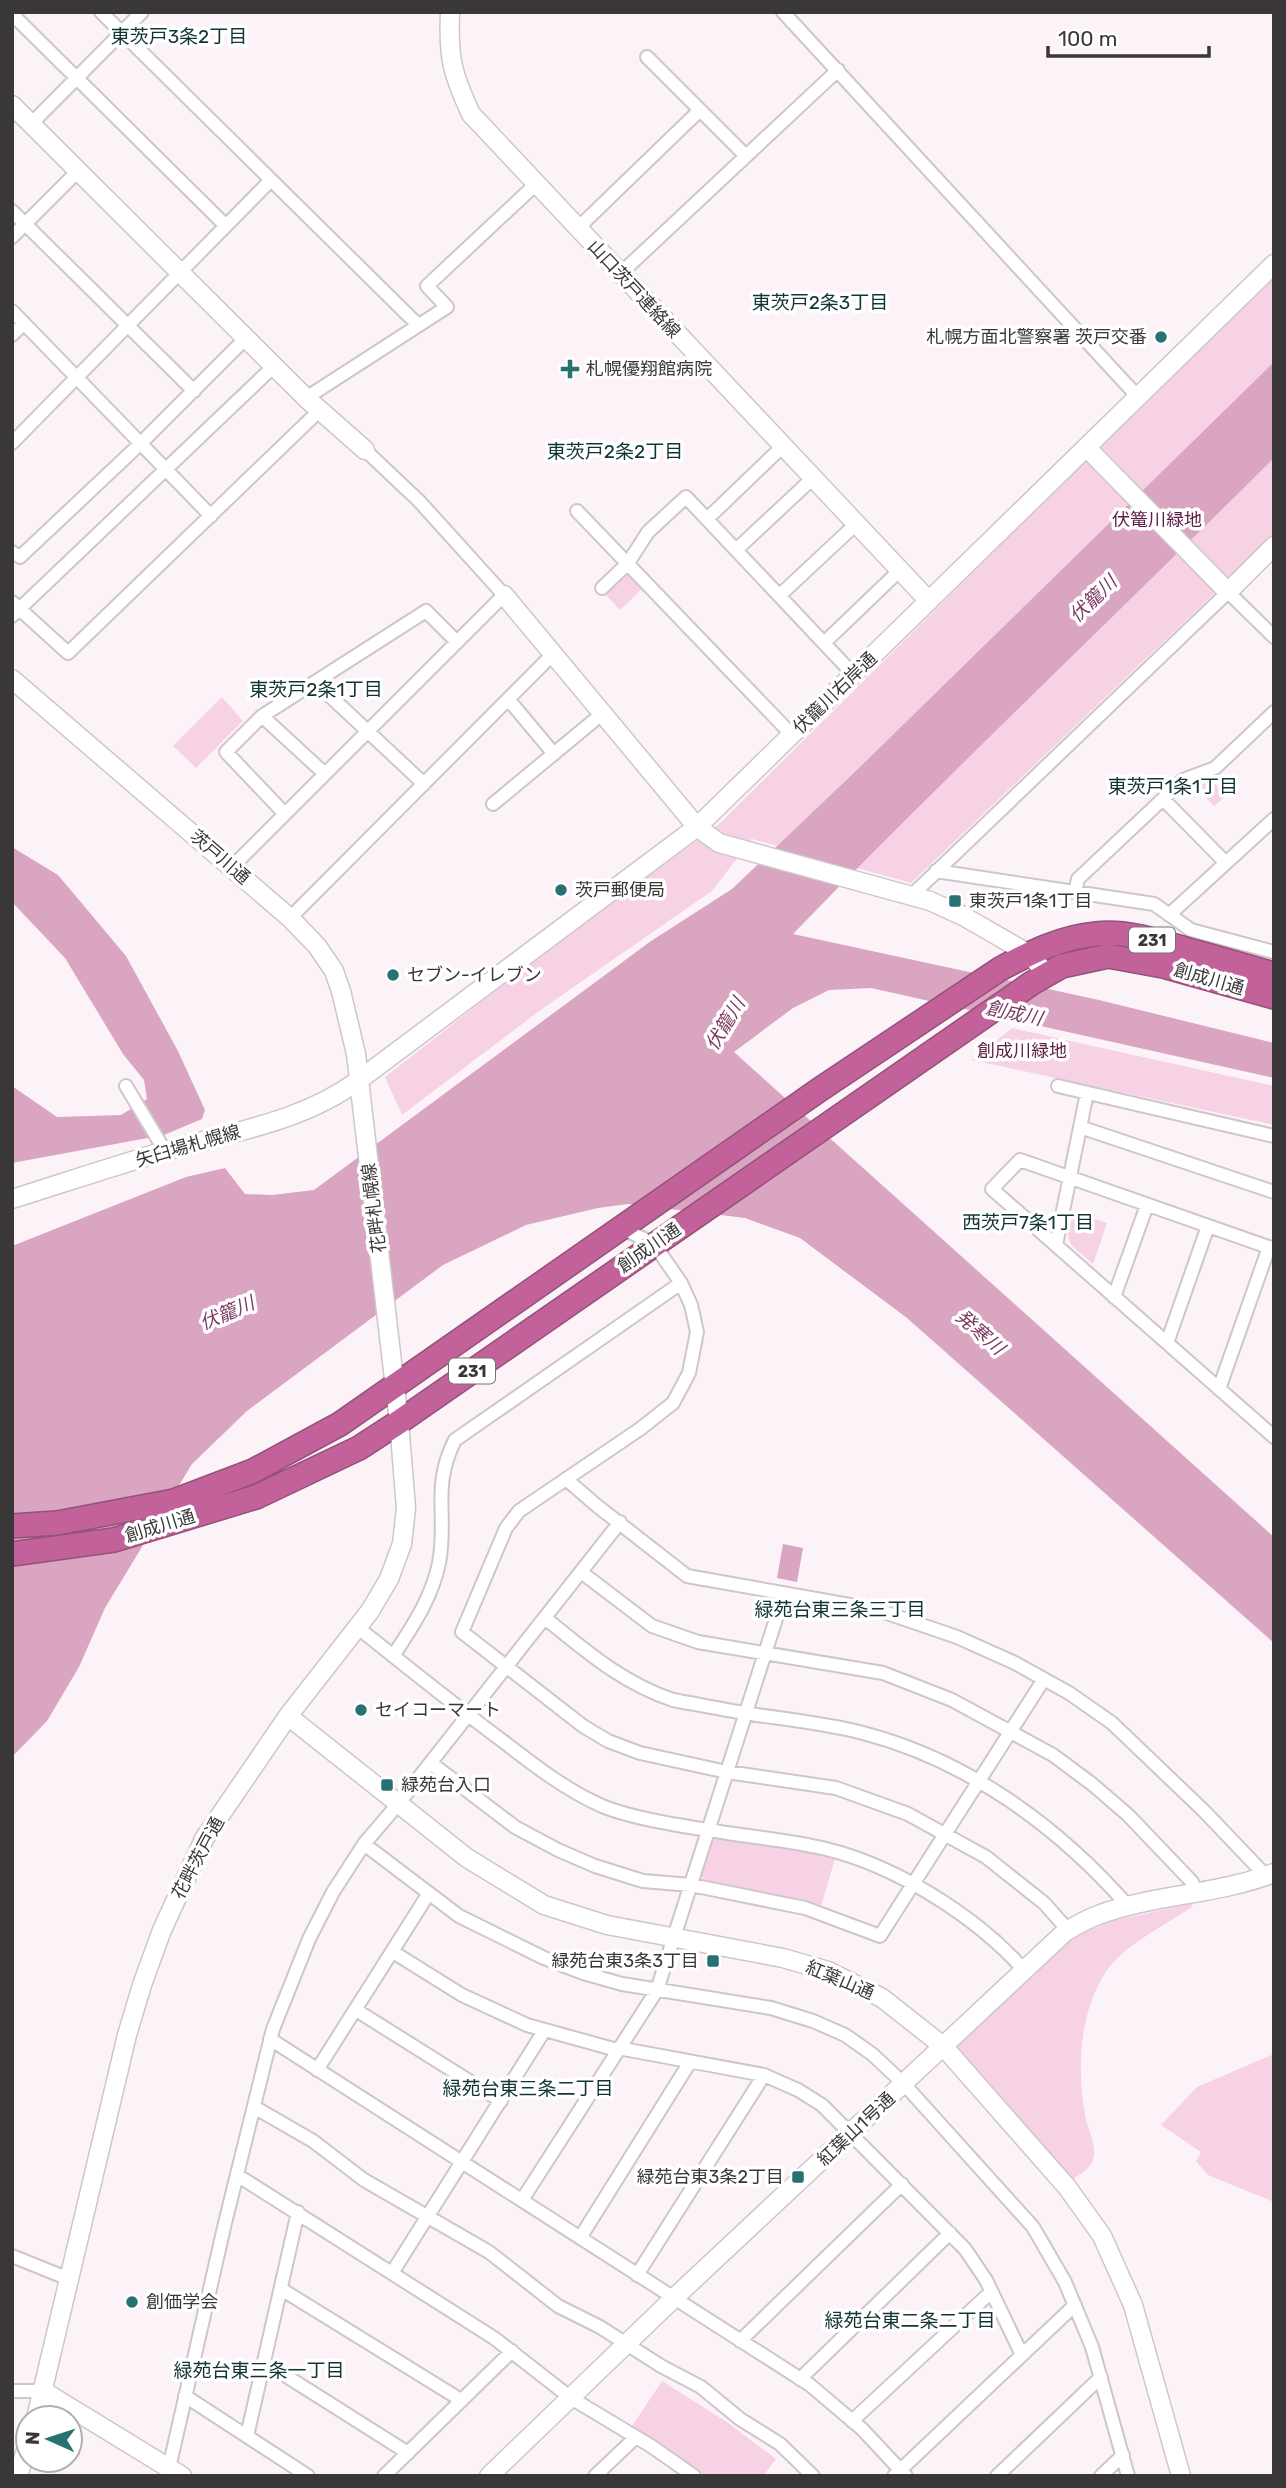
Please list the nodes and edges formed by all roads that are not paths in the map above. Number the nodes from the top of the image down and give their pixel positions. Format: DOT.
graph roads {
  1 [pos="101,12"];
  2 [pos="142,12"];
  3 [pos="450,12"];
  4 [pos="783,12"];
  5 [pos="12,15"];
  6 [pos="123,33"];
  7 [pos="647,57"];
  8 [pos="838,70"];
  9 [pos="77,79"];
  10 [pos="12,105"];
  11 [pos="700,110"];
  12 [pos="31,124"];
  13 [pos="745,155"];
  14 [pos="78,171"];
  15 [pos="271,180"];
  16 [pos="535,185"];
  17 [pos="12,211"];
  18 [pos="25,224"];
  19 [pos="225,225"];
  20 [pos="577,229"];
  21 [pos="12,237"];
  22 [pos="1274,264"];
  23 [pos="180,272"];
  24 [pos="620,274"];
  25 [pos="12,311"];
  26 [pos="24,323"];
  27 [pos="418,325"];
  28 [pos="128,326"];
  29 [pos="12,335"];
  30 [pos="246,338"];
  31 [pos="274,366"];
  32 [pos="77,377"];
  33 [pos="194,391"];
  34 [pos="1138,397"];
  35 [pos="306,398"];
  36 [pos="321,409"];
  37 [pos="12,443"];
  38 [pos="141,443"];
  39 [pos="783,446"];
  40 [pos="1087,448"];
  41 [pos="365,450"];
  42 [pos="166,470"];
  43 [pos="813,478"];
  44 [pos="577,511"];
  45 [pos="211,516"];
  46 [pos="707,519"];
  47 [pos="856,524"];
  48 [pos="1274,546"];
  49 [pos="736,550"];
  50 [pos="12,552"];
  51 [pos="628,563"];
  52 [pos="900,570"];
  53 [pos="602,588"];
  54 [pos="1228,592"];
  55 [pos="504,595"];
  56 [pos="779,596"];
  57 [pos="929,601"];
  58 [pos="15,608"];
  59 [pos="1274,637"];
  60 [pos="457,642"];
  61 [pos="824,643"];
  62 [pos="554,653"];
  63 [pos="854,675"];
  64 [pos="12,680"];
  65 [pos="315,682"];
  66 [pos="508,699"];
  67 [pos="1274,712"];
  68 [pos="603,713"];
  69 [pos="262,716"];
  70 [pos="368,732"];
  71 [pos="792,735"];
  72 [pos="554,754"];
  73 [pos="325,774"];
  74 [pos="424,784"];
  75 [pos="1163,799"];
  76 [pos="493,804"];
  77 [pos="285,814"];
  78 [pos="1274,819"];
  79 [pos="697,827"];
  80 [pos="1226,863"];
  81 [pos="232,867"];
  82 [pos="936,871"];
  83 [pos="1075,892"];
  84 [pos="912,895"];
  85 [pos="1169,915"];
  86 [pos="290,918"];
  87 [pos="1274,939"];
  88 [pos="1269,951"];
  89 [pos="1028,954"];
  90 [pos="1274,974"];
  91 [pos="1039,979"];
  92 [pos="1274,997"];
  93 [pos="359,1080"];
  94 [pos="126,1086"];
  95 [pos="1058,1086"];
  96 [pos="1087,1093"];
  97 [pos="1080,1127"];
  98 [pos="1274,1136"];
  99 [pos="162,1146"];
  100 [pos="1069,1177"];
  101 [pos="1274,1192"];
  102 [pos="12,1199"];
  103 [pos="1147,1205"];
  104 [pos="624,1226"];
  105 [pos="1208,1226"];
  106 [pos="654,1244"];
  107 [pos="1056,1245"];
  108 [pos="1271,1248"];
  109 [pos="681,1283"];
  110 [pos="1114,1297"];
  111 [pos="389,1336"];
  112 [pos="1167,1343"];
  113 [pos="395,1387"];
  114 [pos="1219,1389"];
  115 [pos="399,1422"];
  116 [pos="1272,1431"];
  117 [pos="566,1479"];
  118 [pos="620,1522"];
  119 [pos="12,1526"];
  120 [pos="12,1554"];
  121 [pos="581,1572"];
  122 [pos="784,1594"];
  123 [pos="545,1618"];
  124 [pos="357,1628"];
  125 [pos="765,1654"];
  126 [pos="393,1656"];
  127 [pos="506,1667"];
  128 [pos="1044,1679"];
  129 [pos="746,1713"];
  130 [pos="468,1715"];
  131 [pos="288,1716"];
  132 [pos="1011,1730"];
  133 [pos="431,1763"];
  134 [pos="727,1772"];
  135 [pos="979,1782"];
  136 [pos="398,1804"];
  137 [pos="708,1830"];
  138 [pos="945,1834"];
  139 [pos="364,1844"];
  140 [pos="1270,1874"];
  141 [pos="912,1884"];
  142 [pos="691,1885"];
  143 [pos="1196,1893"];
  144 [pos="429,1894"];
  145 [pos="1128,1906"];
  146 [pos="1068,1930"];
  147 [pos="673,1938"];
  148 [pos="393,1952"];
  149 [pos="1024,1970"];
  150 [pos="657,1990"];
  151 [pos="356,2010"];
  152 [pos="544,2031"];
  153 [pos="270,2039"];
  154 [pos="943,2046"];
  155 [pos="617,2049"];
  156 [pos="690,2062"];
  157 [pos="317,2070"];
  158 [pos="764,2075"];
  159 [pos="904,2084"];
  160 [pos="501,2101"];
  161 [pos="254,2107"];
  162 [pos="852,2133"];
  163 [pos="463,2163"];
  164 [pos="237,2175"];
  165 [pos="902,2184"];
  166 [pos="522,2200"];
  167 [pos="298,2212"];
  168 [pos="426,2217"];
  169 [pos="950,2233"];
  170 [pos="580,2238"];
  171 [pos="12,2256"];
  172 [pos="392,2273"];
  173 [pos="637,2275"];
  174 [pos="69,2279"];
  175 [pos="281,2289"];
  176 [pos="991,2292"];
  177 [pos="674,2298"];
  178 [pos="1075,2305"];
  179 [pos="740,2341"];
  180 [pos="627,2345"];
  181 [pos="512,2351"];
  182 [pos="1022,2355"];
  183 [pos="264,2362"];
  184 [pos="1101,2377"];
  185 [pos="800,2379"];
  186 [pos="12,2391"];
  187 [pos="43,2391"];
  188 [pos="186,2396"];
  189 [pos="571,2398"];
  190 [pos="461,2400"];
  191 [pos="40,2404"];
  192 [pos="852,2421"];
  193 [pos="247,2436"];
  194 [pos="636,2437"];
  195 [pos="408,2453"];
  196 [pos="1123,2455"];
  197 [pos="175,2472"];
  198 [pos="900,2474"];
  199 [pos="308,2476"];
  200 [pos="384,2476"];
  201 [pos="489,2476"];
  202 [pos="595,2476"];
  203 [pos="694,2476"];
  204 [pos="813,2476"];
  205 [pos="997,2476"];
  206 [pos="1101,2476"];
  207 [pos="1128,2476"];
  208 [pos="1181,2476"];
  1 -- 6 [label="street"];
  2 -- 6 [label="street"];
  3 -- 16 [label="street, 山口茨戸連絡線"];
  4 -- 8 [label="street"];
  5 -- 9 [label="street"];
  6 -- 9 [label="street"];
  6 -- 15 [label="street"];
  7 -- 11 [label="street"];
  8 -- 13 [label="street"];
  8 -- 34 [label="street"];
  9 -- 12 [label="street"];
  9 -- 19 [label="street"];
  10 -- 12 [label="street"];
  11 -- 13 [label="street"];
  11 -- 20 [label="street"];
  12 -- 14 [label="street"];
  13 -- 24 [label="street"];
  14 -- 18 [label="street"];
  14 -- 23 [label="street"];
  15 -- 19 [label="street"];
  15 -- 27 [label="street"];
  16 -- 20 [label="street, 山口茨戸連絡線"];
  16 -- 27 [label="street"];
  17 -- 18 [label="street"];
  18 -- 21 [label="street"];
  18 -- 28 [label="street"];
  19 -- 23 [label="street"];
  20 -- 24 [label="street, 山口茨戸連絡線"];
  22 -- 34 [label="street, 伏籠川右岸通"];
  23 -- 28 [label="street"];
  23 -- 30 [label="street"];
  24 -- 39 [label="street, 山口茨戸連絡線"];
  25 -- 26 [label="street"];
  26 -- 29 [label="street"];
  26 -- 32 [label="street"];
  27 -- 35 [label="street"];
  28 -- 32 [label="street"];
  28 -- 33 [label="street"];
  30 -- 31 [label="street"];
  30 -- 33 [label="street"];
  31 -- 35 [label="street"];
  31 -- 42 [label="street"];
  32 -- 37 [label="street"];
  32 -- 38 [label="street"];
  33 -- 38 [label="street"];
  34 -- 40 [label="street, 伏籠川右岸通"];
  35 -- 36 [label="street"];
  36 -- 41 [label="street"];
  36 -- 45 [label="street"];
  38 -- 42 [label="street"];
  38 -- 50 [label="street"];
  39 -- 43 [label="street, 山口茨戸連絡線"];
  39 -- 46 [label="street"];
  40 -- 54 [label="street"];
  40 -- 57 [label="street, 伏籠川右岸通"];
  41 -- 55 [label="street"];
  42 -- 45 [label="street"];
  42 -- 58 [label="street"];
  43 -- 47 [label="street, 山口茨戸連絡線"];
  43 -- 49 [label="street"];
  44 -- 51 [label="street"];
  45 -- 58 [label="street"];
  46 -- 49 [label="street"];
  46 -- 51 [label="street"];
  47 -- 52 [label="street, 山口茨戸連絡線"];
  47 -- 56 [label="street"];
  48 -- 54 [label="street"];
  49 -- 56 [label="street"];
  51 -- 53 [label="street"];
  51 -- 71 [label="street"];
  52 -- 57 [label="street, 山口茨戸連絡線"];
  52 -- 61 [label="street"];
  54 -- 59 [label="street"];
  54 -- 82 [label="street"];
  55 -- 60 [label="street"];
  55 -- 62 [label="street"];
  56 -- 61 [label="street"];
  57 -- 63 [label="street, 伏籠川右岸通"];
  60 -- 65 [label="street"];
  60 -- 70 [label="street"];
  61 -- 63 [label="street"];
  62 -- 66 [label="street"];
  62 -- 68 [label="street"];
  63 -- 71 [label="street, 伏籠川右岸通"];
  64 -- 81 [label="street, 茨戸川通"];
  65 -- 69 [label="street"];
  65 -- 70 [label="street"];
  66 -- 72 [label="street"];
  66 -- 74 [label="street"];
  67 -- 75 [label="street"];
  68 -- 72 [label="street"];
  68 -- 79 [label="street"];
  69 -- 73 [label="street"];
  69 -- 77 [label="street"];
  70 -- 73 [label="street"];
  70 -- 74 [label="street"];
  71 -- 79 [label="street, 伏籠川右岸通"];
  72 -- 76 [label="street"];
  73 -- 77 [label="street"];
  74 -- 86 [label="street"];
  75 -- 80 [label="street"];
  75 -- 83 [label="street"];
  77 -- 81 [label="street"];
  78 -- 80 [label="street"];
  79 -- 84 [label="street"];
  79 -- 93 [label="street, 伏籠川右岸通"];
  80 -- 85 [label="street"];
  81 -- 86 [label="street, 茨戸川通"];
  82 -- 83 [label="street"];
  82 -- 84 [label="street"];
  83 -- 85 [label="street"];
  84 -- 89 [label="street"];
  85 -- 88 [label="street"];
  86 -- 93 [label="street, 茨戸川通"];
  87 -- 88 [label="street"];
  89 -- 90 [label="highway, 創成川通 / 231"];
  89 -- 91 [label="street"];
  89 -- 104 [label="highway, 創成川通 / 231"];
  91 -- 92 [label="highway, 創成川通 / 231"];
  91 -- 106 [label="highway, 創成川通 / 231"];
  93 -- 99 [label="street, 矢臼場札幌線"];
  93 -- 111 [label="street, 花畔札幌線"];
  94 -- 99 [label="street"];
  95 -- 96 [label="street"];
  96 -- 97 [label="street"];
  96 -- 98 [label="street"];
  97 -- 100 [label="street"];
  97 -- 101 [label="street"];
  99 -- 102 [label="street, 矢臼場札幌線"];
  100 -- 103 [label="street"];
  100 -- 107 [label="street"];
  100 -- 107 [label="street"];
  103 -- 105 [label="street"];
  103 -- 110 [label="street"];
  104 -- 106 [label="street"];
  104 -- 113 [label="highway, 創成川通 / 231"];
  105 -- 108 [label="street"];
  105 -- 112 [label="street"];
  106 -- 109 [label="street"];
  106 -- 115 [label="highway, 創成川通 / 231"];
  107 -- 110 [label="street"];
  108 -- 114 [label="street"];
  109 -- 117 [label="street"];
  109 -- 126 [label="street"];
  110 -- 112 [label="street"];
  111 -- 113 [label="street, 花畔茨戸通"];
  112 -- 114 [label="street"];
  113 -- 115 [label="street, 花畔茨戸通"];
  113 -- 119 [label="highway, 創成川通 / 231"];
  114 -- 116 [label="street"];
  115 -- 120 [label="highway, 創成川通 / 231"];
  115 -- 124 [label="street, 花畔茨戸通"];
  117 -- 118 [label="street"];
  117 -- 127 [label="street"];
  118 -- 121 [label="street"];
  118 -- 122 [label="street"];
  121 -- 123 [label="street"];
  121 -- 125 [label="street"];
  122 -- 125 [label="street"];
  122 -- 128 [label="street"];
  123 -- 127 [label="street"];
  123 -- 129 [label="street"];
  124 -- 126 [label="street"];
  124 -- 131 [label="street, 花畔茨戸通"];
  125 -- 129 [label="street"];
  125 -- 132 [label="street"];
  126 -- 130 [label="street"];
  127 -- 130 [label="street"];
  127 -- 134 [label="street"];
  128 -- 132 [label="street"];
  128 -- 140 [label="street"];
  129 -- 134 [label="street"];
  129 -- 135 [label="street"];
  130 -- 133 [label="street"];
  130 -- 137 [label="street"];
  131 -- 136 [label="street, 紅葉山通"];
  131 -- 174 [label="street, 花畔茨戸通"];
  132 -- 135 [label="street"];
  132 -- 143 [label="street"];
  133 -- 136 [label="street"];
  133 -- 142 [label="street"];
  134 -- 137 [label="street"];
  134 -- 138 [label="street"];
  135 -- 138 [label="street"];
  135 -- 145 [label="street"];
  136 -- 139 [label="street"];
  136 -- 147 [label="street, 紅葉山通"];
  137 -- 141 [label="street"];
  137 -- 142 [label="street"];
  138 -- 141 [label="street"];
  138 -- 146 [label="street"];
  139 -- 144 [label="street"];
  139 -- 153 [label="street"];
  140 -- 143 [label="street, 紅葉山1号通"];
  141 -- 142 [label="street"];
  141 -- 149 [label="street"];
  142 -- 147 [label="street"];
  143 -- 145 [label="street, 紅葉山1号通"];
  144 -- 148 [label="street"];
  144 -- 150 [label="street"];
  145 -- 146 [label="street, 紅葉山1号通"];
  146 -- 149 [label="street, 紅葉山1号通"];
  147 -- 150 [label="street"];
  147 -- 154 [label="street, 紅葉山通"];
  148 -- 151 [label="street"];
  148 -- 152 [label="street"];
  149 -- 154 [label="street, 紅葉山1号通"];
  150 -- 155 [label="street"];
  150 -- 159 [label="street"];
  151 -- 157 [label="street"];
  151 -- 160 [label="street"];
  152 -- 155 [label="street"];
  152 -- 160 [label="street"];
  153 -- 157 [label="street"];
  153 -- 161 [label="street"];
  154 -- 159 [label="street, 紅葉山1号通"];
  154 -- 208 [label="street, 紅葉山通"];
  155 -- 156 [label="street"];
  155 -- 166 [label="street"];
  156 -- 158 [label="street"];
  156 -- 170 [label="street"];
  157 -- 163 [label="street"];
  158 -- 162 [label="street"];
  158 -- 173 [label="street"];
  159 -- 162 [label="street, 紅葉山1号通"];
  159 -- 178 [label="street"];
  160 -- 163 [label="street"];
  161 -- 164 [label="street"];
  161 -- 168 [label="street"];
  162 -- 165 [label="street"];
  162 -- 177 [label="street, 紅葉山1号通"];
  163 -- 166 [label="street"];
  163 -- 168 [label="street"];
  164 -- 167 [label="street"];
  164 -- 188 [label="street"];
  165 -- 169 [label="street"];
  165 -- 179 [label="street"];
  166 -- 170 [label="street"];
  167 -- 172 [label="street"];
  167 -- 175 [label="street"];
  168 -- 172 [label="street"];
  168 -- 180 [label="street"];
  169 -- 176 [label="street"];
  169 -- 185 [label="street"];
  170 -- 173 [label="street"];
  171 -- 174 [label="street"];
  172 -- 181 [label="street"];
  173 -- 177 [label="street"];
  174 -- 187 [label="street, 花畔茨戸通"];
  175 -- 183 [label="street"];
  175 -- 190 [label="street"];
  176 -- 182 [label="street"];
  176 -- 192 [label="street"];
  177 -- 179 [label="street"];
  177 -- 180 [label="street, 紅葉山1号通"];
  178 -- 182 [label="street"];
  178 -- 184 [label="street"];
  179 -- 185 [label="street"];
  180 -- 189 [label="street, 紅葉山1号通"];
  180 -- 204 [label="street"];
  181 -- 189 [label="street"];
  181 -- 190 [label="street"];
  182 -- 198 [label="street"];
  183 -- 193 [label="street"];
  183 -- 195 [label="street"];
  184 -- 196 [label="street"];
  184 -- 205 [label="street"];
  185 -- 192 [label="street"];
  186 -- 187 [label="street"];
  187 -- 191 [label="street, 花畔茨戸通"];
  187 -- 197 [label="street"];
  188 -- 193 [label="street"];
  188 -- 197 [label="street"];
  189 -- 194 [label="street"];
  189 -- 201 [label="street, 紅葉山1号通"];
  190 -- 195 [label="street"];
  192 -- 198 [label="street"];
  193 -- 199 [label="street"];
  194 -- 202 [label="street"];
  194 -- 203 [label="street"];
  195 -- 200 [label="street"];
  196 -- 206 [label="street"];
  196 -- 207 [label="street"];
}
